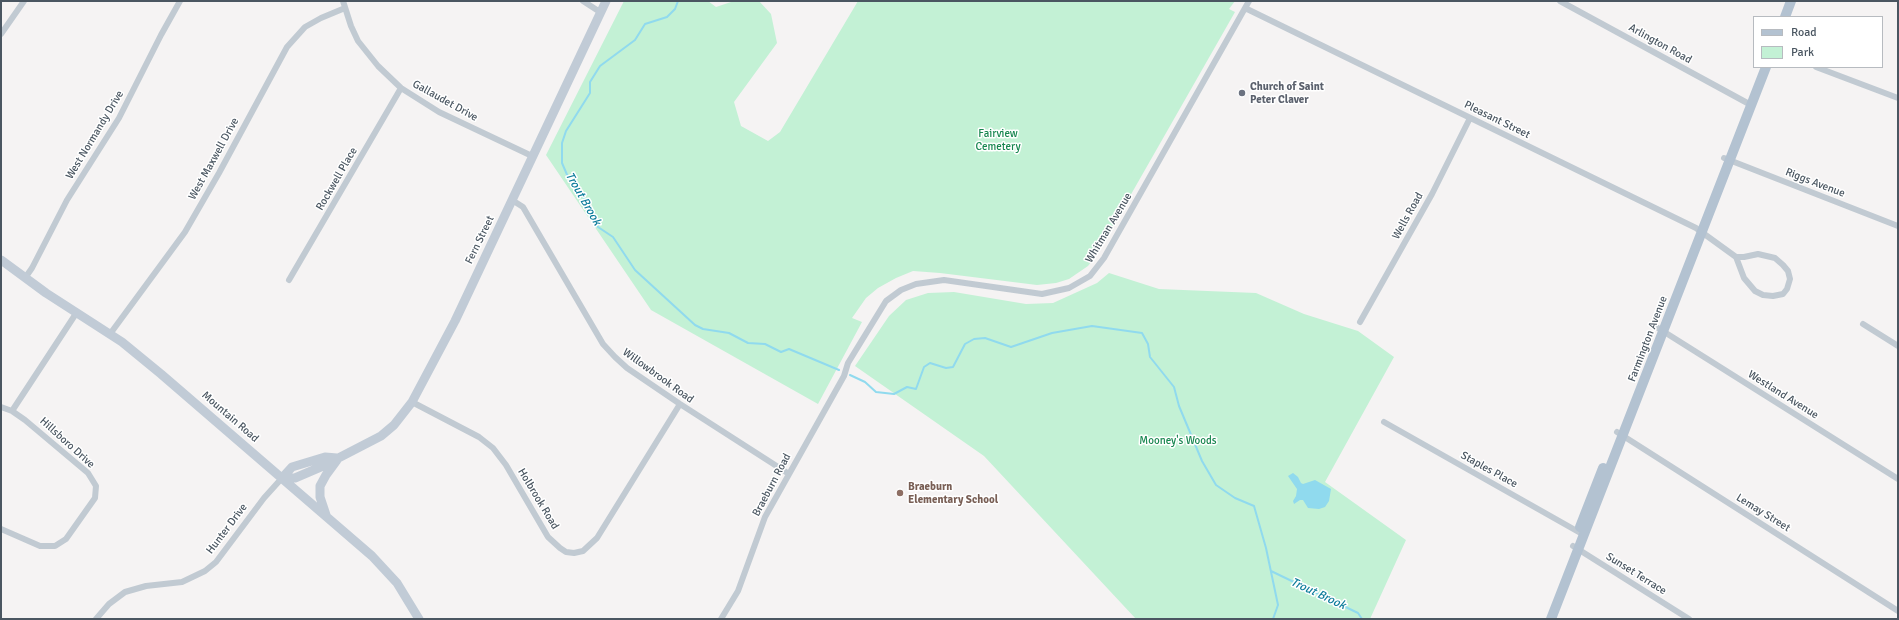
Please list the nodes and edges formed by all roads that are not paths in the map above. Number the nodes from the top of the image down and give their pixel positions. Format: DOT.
graph roads {
  1 [pos="24,1"];
  2 [pos="180,1"];
  3 [pos="583,1"];
  4 [pos="606,1"];
  5 [pos="1249,1"];
  6 [pos="1560,1"];
  7 [pos="1785,1"];
  8 [pos="1791,1"];
  9 [pos="344,4"];
  10 [pos="1245,8"];
  11 [pos="600,12"];
  12 [pos="1779,16"];
  13 [pos="1785,16"];
  14 [pos="1,34"];
  15 [pos="1759,68"];
  16 [pos="1766,68"];
  17 [pos="1819,68"];
  18 [pos="401,88"];
  19 [pos="1898,98"];
  20 [pos="1748,104"];
  21 [pos="1470,118"];
  22 [pos="532,156"];
  23 [pos="1727,159"];
  24 [pos="512,200"];
  25 [pos="1898,226"];
  26 [pos="1699,230"];
  27 [pos="1736,257"];
  28 [pos="1,260"];
  29 [pos="25,278"];
  30 [pos="289,280"];
  31 [pos="76,312"];
  32 [pos="1360,322"];
  33 [pos="1863,324"];
  34 [pos="1660,329"];
  35 [pos="110,334"];
  36 [pos="1898,346"];
  37 [pos="848,363"];
  38 [pos="412,402"];
  39 [pos="680,404"];
  40 [pos="1,407"];
  41 [pos="12,411"];
  42 [pos="1384,422"];
  43 [pos="1620,434"];
  44 [pos="338,458"];
  45 [pos="789,474"];
  46 [pos="282,478"];
  47 [pos="1898,479"];
  48 [pos="326,516"];
  49 [pos="1,529"];
  50 [pos="1581,533"];
  51 [pos="1576,548"];
  52 [pos="1898,611"];
  53 [pos="96,619"];
  54 [pos="419,619"];
  55 [pos="721,619"];
  56 [pos="1544,619"];
  57 [pos="1551,619"];
  58 [pos="1689,619"];
  1 -- 14 [label="street"];
  2 -- 29 [label="street, West Normandy Drive"];
  3 -- 11 [label="street"];
  4 -- 11 [label="street, Fern Street"];
  5 -- 10 [label="street, Whitman Avenue"];
  6 -- 20 [label="street, Arlington Road"];
  7 -- 12 [label="main road"];
  8 -- 13 [label="main road"];
  9 -- 18 [label="street, Gallaudet Drive"];
  9 -- 35 [label="street, West Maxwell Drive"];
  10 -- 21 [label="street, Pleasant Street"];
  10 -- 37 [label="street, Whitman Avenue"];
  11 -- 22 [label="street, Fern Street"];
  15 -- 20 [label="main road, Farmington Avenue"];
  16 -- 20 [label="main road, Farmington Avenue"];
  17 -- 19 [label="street"];
  18 -- 22 [label="street, Gallaudet Drive"];
  18 -- 30 [label="street, Rockwell Place"];
  20 -- 23 [label="main road, Farmington Avenue"];
  21 -- 26 [label="street, Pleasant Street"];
  21 -- 32 [label="street, Wells Road"];
  22 -- 24 [label="street, Fern Street"];
  23 -- 25 [label="street, Riggs Avenue"];
  23 -- 26 [label="main road, Farmington Avenue"];
  24 -- 38 [label="street, Fern Street"];
  24 -- 39 [label="street, Willowbrook Road"];
  26 -- 27 [label="street, Pleasant Street"];
  26 -- 34 [label="main road, Farmington Avenue"];
  27 -- 27 [label="street"];
  28 -- 29 [label="street, Mountain Road"];
  29 -- 31 [label="street, Mountain Road"];
  31 -- 35 [label="street, Mountain Road"];
  31 -- 41 [label="street"];
  33 -- 36 [label="street"];
  34 -- 43 [label="main road, Farmington Avenue"];
  34 -- 47 [label="street, Westland Avenue"];
  35 -- 46 [label="street, Mountain Road"];
  37 -- 45 [label="street, Braeburn Road"];
  38 -- 39 [label="street, Holbrook Road"];
  38 -- 44 [label="street, Fern Street"];
  39 -- 45 [label="street, Willowbrook Road"];
  40 -- 41 [label="street, Hillsboro Drive"];
  41 -- 49 [label="street, Hillsboro Drive"];
  42 -- 50 [label="street, Staples Place"];
  43 -- 50 [label="main road, Farmington Avenue"];
  43 -- 52 [label="street, Lemay Street"];
  44 -- 46 [label="street, Fern Street"];
  44 -- 48 [label="street"];
  45 -- 55 [label="street, Braeburn Road"];
  46 -- 48 [label="street, Mountain Road"];
  46 -- 53 [label="street, Hunter Drive"];
  48 -- 54 [label="street, Mountain Road"];
  50 -- 51 [label="main road, Farmington Avenue"];
  51 -- 56 [label="main road, Farmington Avenue"];
  51 -- 57 [label="main road, Farmington Avenue"];
  51 -- 58 [label="street, Sunset Terrace"];
}
